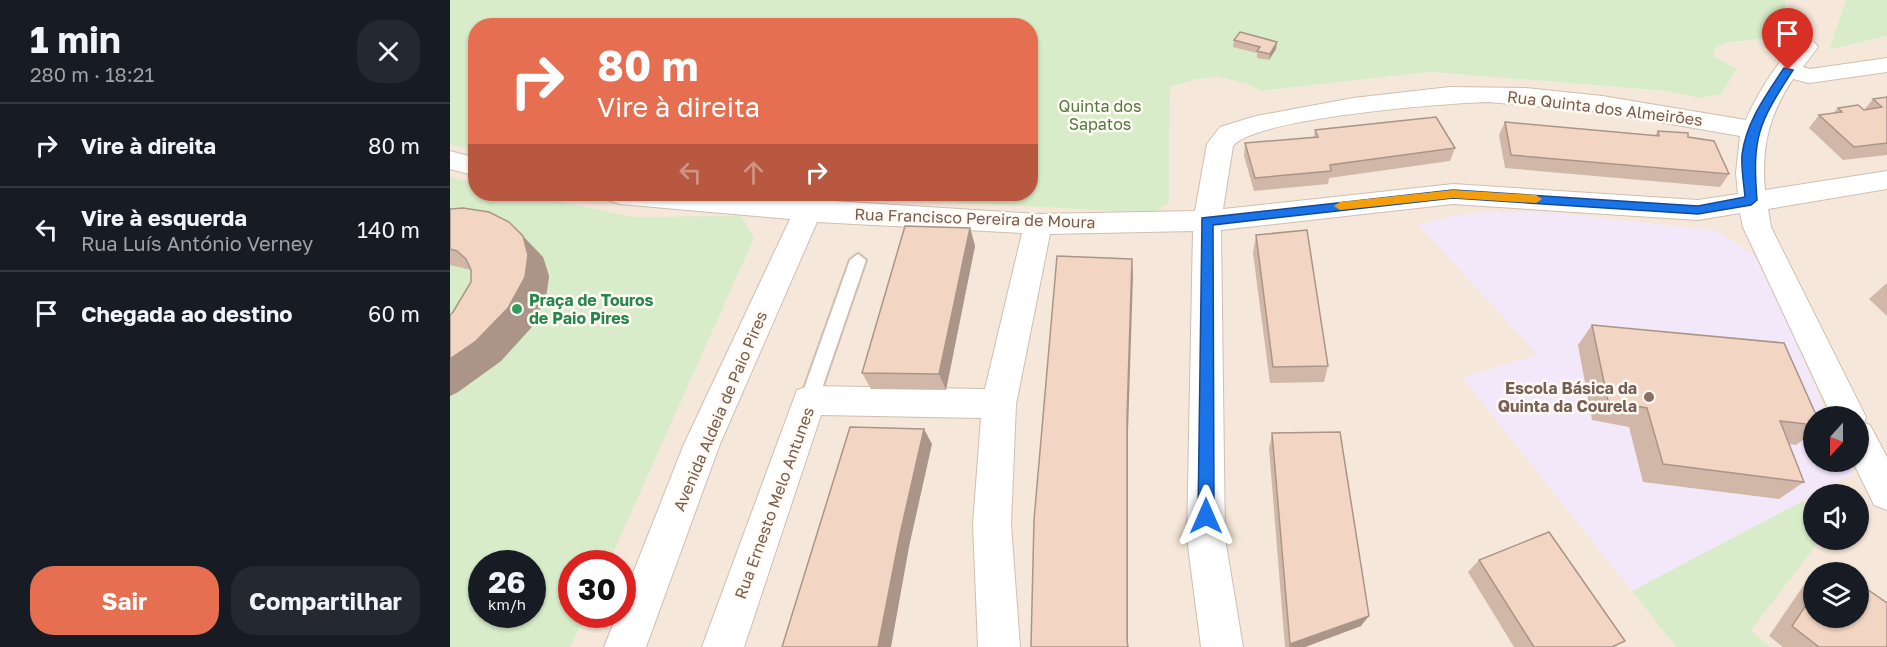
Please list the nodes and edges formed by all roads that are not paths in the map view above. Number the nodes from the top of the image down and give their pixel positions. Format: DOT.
graph roads {
  1 [pos="1806,48"];
  2 [pos="1887,65"];
  3 [pos="1788,70"];
  4 [pos="1753,130"];
  5 [pos="450,160"];
  6 [pos="468,165"];
  7 [pos="1887,180"];
  8 [pos="1751,200"];
  9 [pos="697,201"];
  10 [pos="808,211"];
  11 [pos="1207,221"];
  12 [pos="1038,224"];
  13 [pos="858,260"];
  14 [pos="809,400"];
  15 [pos="999,404"];
  16 [pos="1844,406"];
  17 [pos="1869,458"];
  18 [pos="1887,493"];
  19 [pos="625,647"];
  20 [pos="723,647"];
  21 [pos="999,647"];
  22 [pos="1222,647"];
  1 -- 3 [label="street"];
  2 -- 3 [label="street"];
  3 -- 4 [label="street"];
  4 -- 8 [label="street"];
  4 -- 11 [label="street, Rua Quinta dos Almeirões"];
  5 -- 6 [label="street"];
  7 -- 8 [label="street, Rua Francisco Pereira de Moura"];
  8 -- 11 [label="street, Rua Francisco Pereira de Moura"];
  8 -- 16 [label="street"];
  9 -- 10 [label="street, Rua Francisco Pereira de Moura"];
  10 -- 12 [label="street, Rua Francisco Pereira de Moura"];
  10 -- 19 [label="street, Avenida Aldeia de Paio Pires"];
  11 -- 12 [label="street, Rua Francisco Pereira de Moura"];
  11 -- 22 [label="street, Rua Quinta dos Almeirões"];
  12 -- 15 [label="street"];
  13 -- 14 [label="lane"];
  14 -- 15 [label="street, Rua Ernesto Melo Antunes"];
  14 -- 20 [label="street, Rua Ernesto Melo Antunes"];
  15 -- 21 [label="street"];
  17 -- 18 [label="street"];
}
